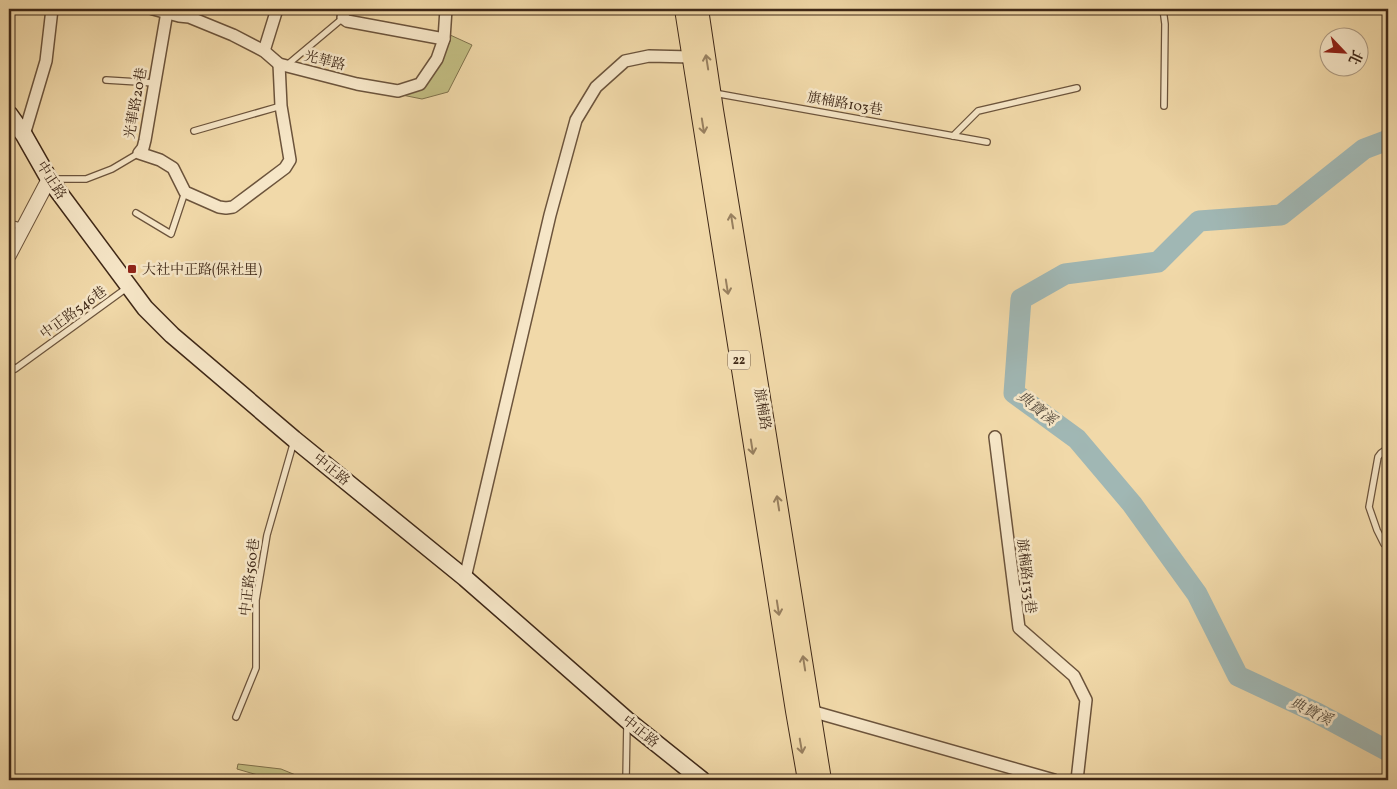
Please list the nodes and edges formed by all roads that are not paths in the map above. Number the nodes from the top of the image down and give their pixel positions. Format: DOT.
graph roads {
  1 [pos="52,9"];
  2 [pos="153,9"];
  3 [pos="277,9"];
  4 [pos="446,9"];
  5 [pos="684,9"];
  6 [pos="699,9"];
  7 [pos="1163,9"];
  8 [pos="166,12"];
  9 [pos="180,12"];
  10 [pos="343,13"];
  11 [pos="444,39"];
  12 [pos="264,50"];
  13 [pos="692,57"];
  14 [pos="283,65"];
  15 [pos="106,80"];
  16 [pos="155,83"];
  17 [pos="1077,88"];
  18 [pos="705,91"];
  19 [pos="281,106"];
  20 [pos="1164,106"];
  21 [pos="9,114"];
  22 [pos="194,131"];
  23 [pos="24,135"];
  24 [pos="953,136"];
  25 [pos="988,142"];
  26 [pos="139,152"];
  27 [pos="49,179"];
  28 [pos="185,192"];
  29 [pos="136,213"];
  30 [pos="9,223"];
  31 [pos="23,227"];
  32 [pos="9,256"];
  33 [pos="129,286"];
  34 [pos="9,362"];
  35 [pos="995,437"];
  36 [pos="294,439"];
  37 [pos="1388,448"];
  38 [pos="1388,546"];
  39 [pos="465,578"];
  40 [pos="803,711"];
  41 [pos="236,717"];
  42 [pos="627,720"];
  43 [pos="626,780"];
  44 [pos="702,780"];
  45 [pos="807,780"];
  46 [pos="822,780"];
  47 [pos="1054,780"];
  48 [pos="1077,780"];
  1 -- 23 [label="street"];
  2 -- 8 [label="street, 光華路"];
  3 -- 12 [label="street"];
  4 -- 11 [label="street, 光華路"];
  5 -- 13 [label="main road, 旗楠路 / 22"];
  18 -- 6 [label="main road, 旗楠路 / 22, one-way"];
  7 -- 20 [label="lane"];
  8 -- 9 [label="street, 光華路"];
  8 -- 16 [label="street, 光華路20巷"];
  9 -- 12 [label="street, 光華路"];
  10 -- 11 [label="street"];
  10 -- 14 [label="lane"];
  11 -- 14 [label="street, 光華路"];
  12 -- 14 [label="street, 光華路"];
  13 -- 18 [label="main road, 旗楠路 / 22"];
  13 -- 39 [label="street"];
  14 -- 19 [label="street"];
  15 -- 16 [label="lane"];
  16 -- 26 [label="street, 光華路20巷"];
  17 -- 24 [label="lane"];
  18 -- 24 [label="lane, 旗楠路103巷"];
  18 -- 40 [label="main road, 旗楠路 / 22"];
  19 -- 22 [label="lane"];
  19 -- 28 [label="street"];
  21 -- 23 [label="main road, 中正路"];
  23 -- 27 [label="main road, 中正路"];
  24 -- 25 [label="lane, 旗楠路103巷"];
  26 -- 27 [label="lane"];
  26 -- 28 [label="street, 光華路20巷"];
  27 -- 31 [label="street"];
  27 -- 33 [label="main road, 中正路"];
  28 -- 29 [label="lane"];
  30 -- 31 [label="lane"];
  31 -- 32 [label="street"];
  33 -- 34 [label="lane, 中正路546巷"];
  33 -- 36 [label="main road, 中正路"];
  35 -- 48 [label="street, 旗楠路133巷"];
  36 -- 39 [label="main road, 中正路"];
  36 -- 41 [label="lane, 中正路560巷"];
  37 -- 38 [label="lane"];
  39 -- 42 [label="main road, 中正路"];
  40 -- 45 [label="main road, 旗楠路 / 22, one-way"];
  40 -- 46 [label="main road, 旗楠路 / 22"];
  40 -- 47 [label="street"];
  42 -- 43 [label="lane"];
  42 -- 44 [label="main road, 中正路"];
}
